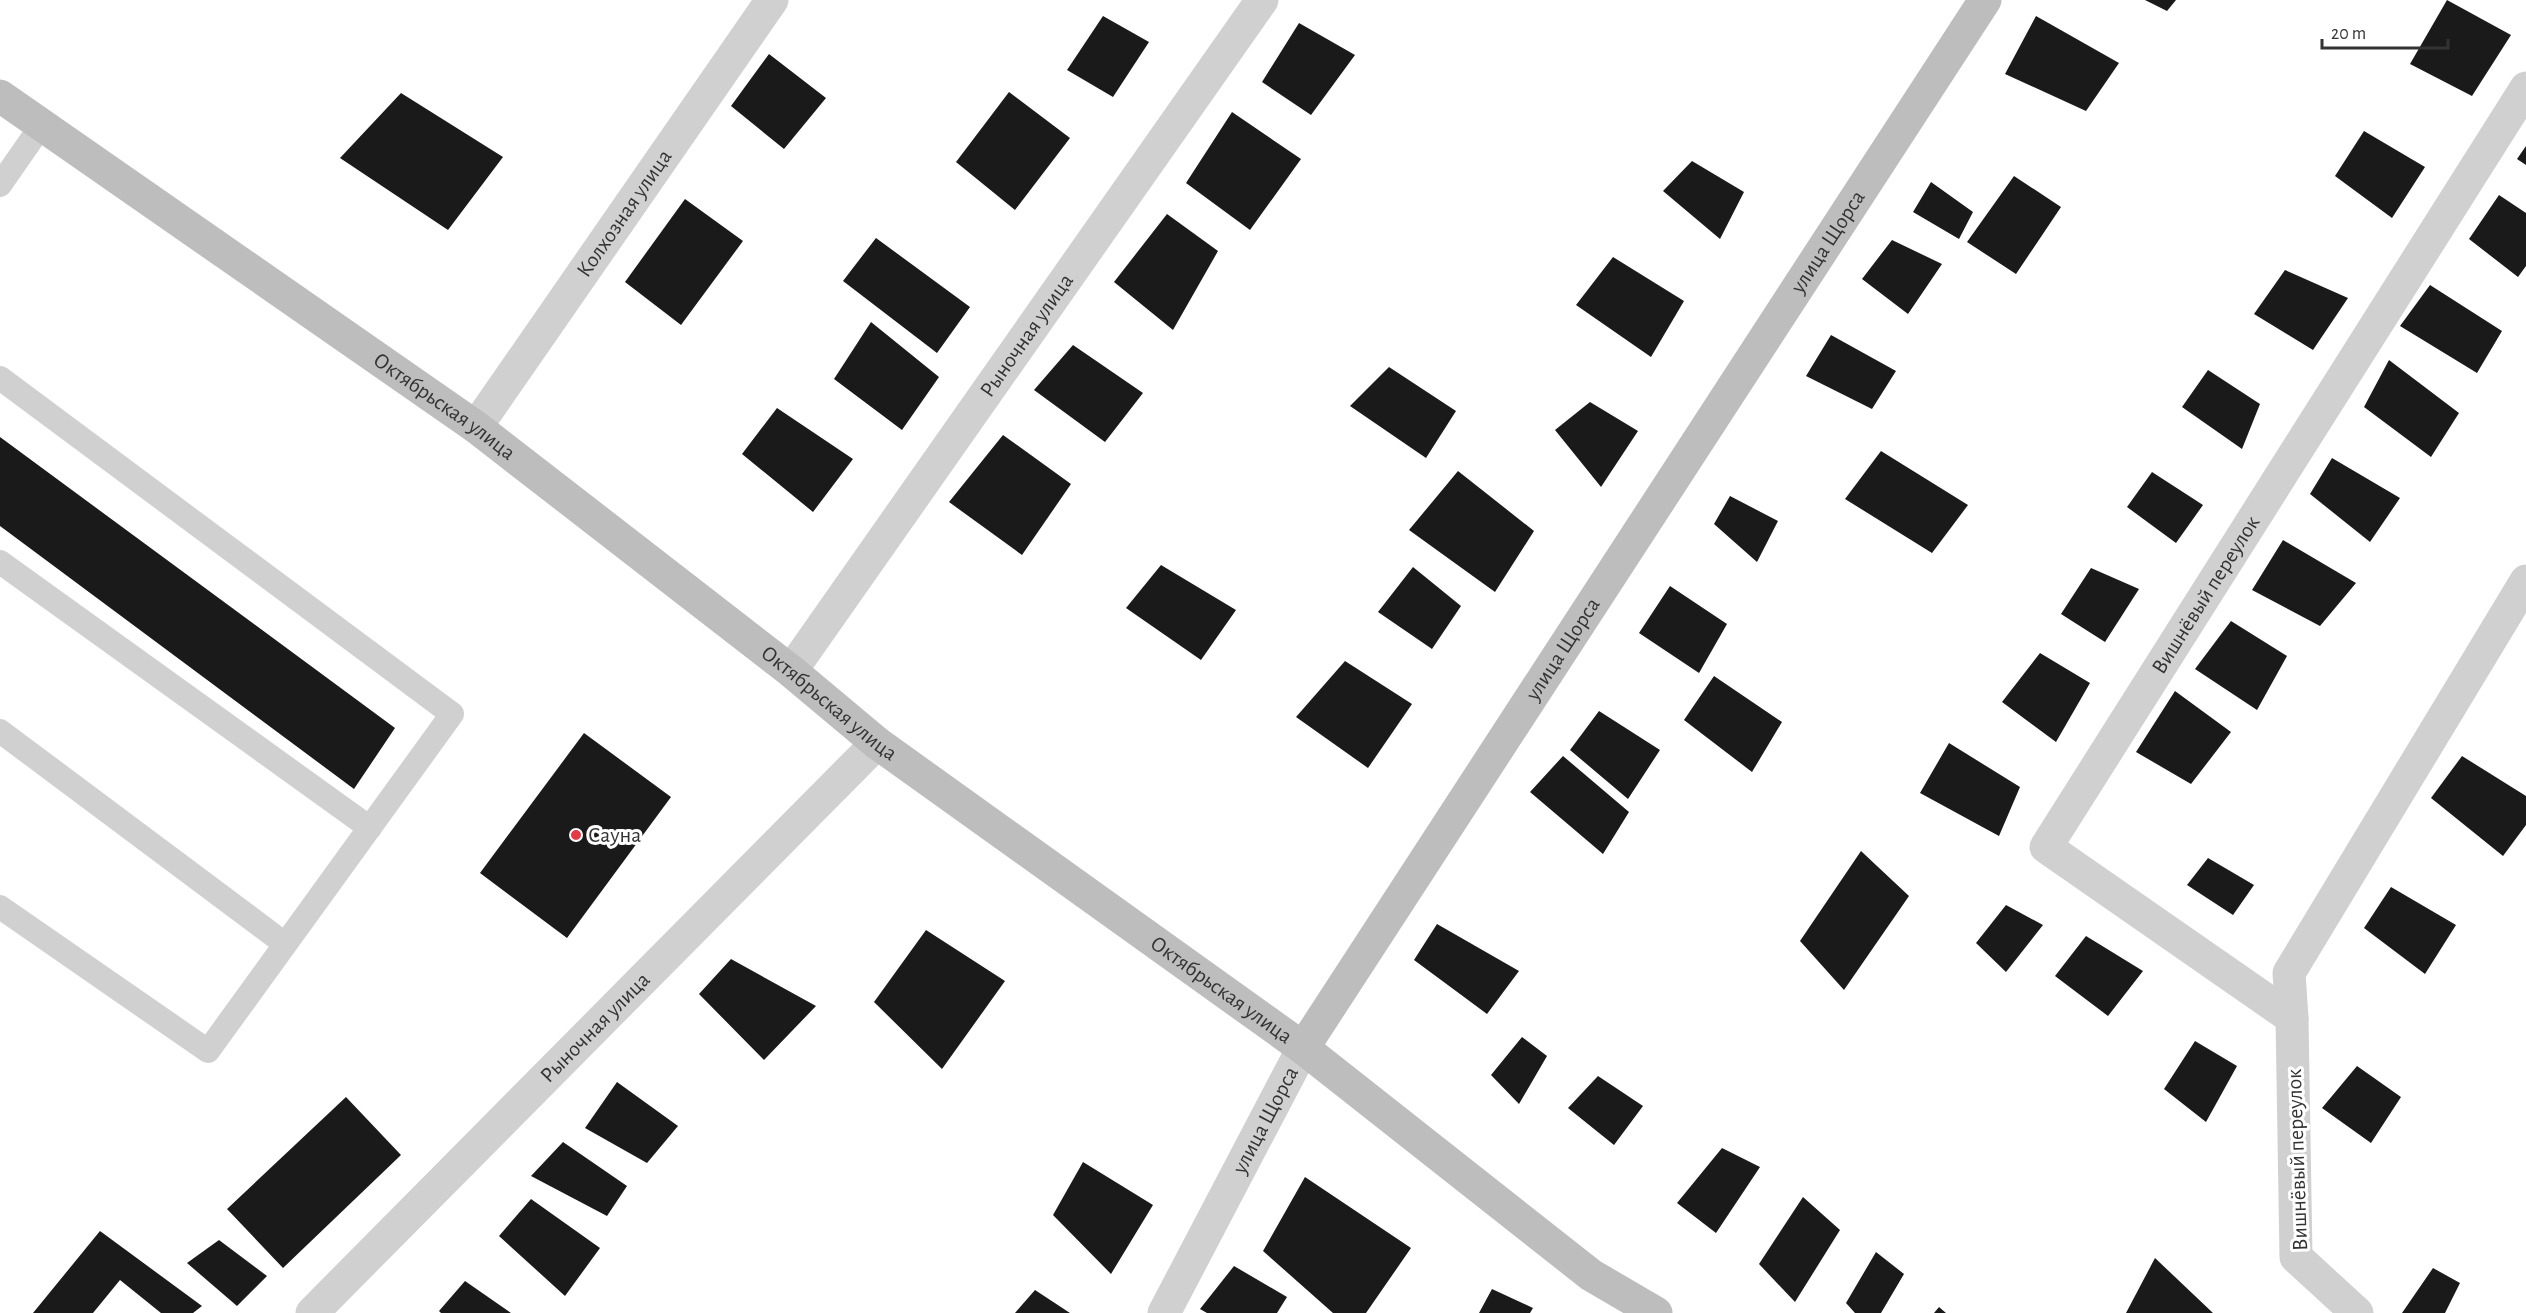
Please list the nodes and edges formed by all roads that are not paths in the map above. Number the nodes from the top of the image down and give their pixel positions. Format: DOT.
graph roads {
  1 [pos="772,0"];
  2 [pos="1262,0"];
  3 [pos="1985,0"];
  4 [pos="2526,88"];
  5 [pos="0,96"];
  6 [pos="41,126"];
  7 [pos="0,185"];
  8 [pos="0,378"];
  9 [pos="476,427"];
  10 [pos="0,562"];
  11 [pos="2526,581"];
  12 [pos="791,671"];
  13 [pos="0,731"];
  14 [pos="878,743"];
  15 [pos="370,828"];
  16 [pos="0,907"];
  17 [pos="285,944"];
  18 [pos="2292,1018"];
  19 [pos="1303,1048"];
  20 [pos="312,1313"];
  21 [pos="1164,1313"];
  22 [pos="1656,1313"];
  23 [pos="2357,1313"];
  1 -- 9 [label="street, Колхозная улица"];
  2 -- 12 [label="street, Рыночная улица"];
  3 -- 19 [label="street, улица Щорса"];
  4 -- 18 [label="street, Вишнёвый переулок"];
  5 -- 6 [label="street, Октябрьская улица"];
  6 -- 7 [label="lane"];
  6 -- 9 [label="street, Октябрьская улица"];
  8 -- 15 [label="lane"];
  9 -- 12 [label="street, Октябрьская улица"];
  10 -- 15 [label="lane"];
  11 -- 18 [label="street, Вишнёвый переулок"];
  12 -- 14 [label="street, Октябрьская улица"];
  13 -- 17 [label="lane"];
  14 -- 19 [label="street, Октябрьская улица"];
  14 -- 20 [label="street, Рыночная улица"];
  15 -- 17 [label="lane"];
  16 -- 17 [label="lane"];
  18 -- 23 [label="street, Вишнёвый переулок"];
  19 -- 21 [label="street, улица Щорса"];
  19 -- 22 [label="street, Октябрьская улица"];
}
